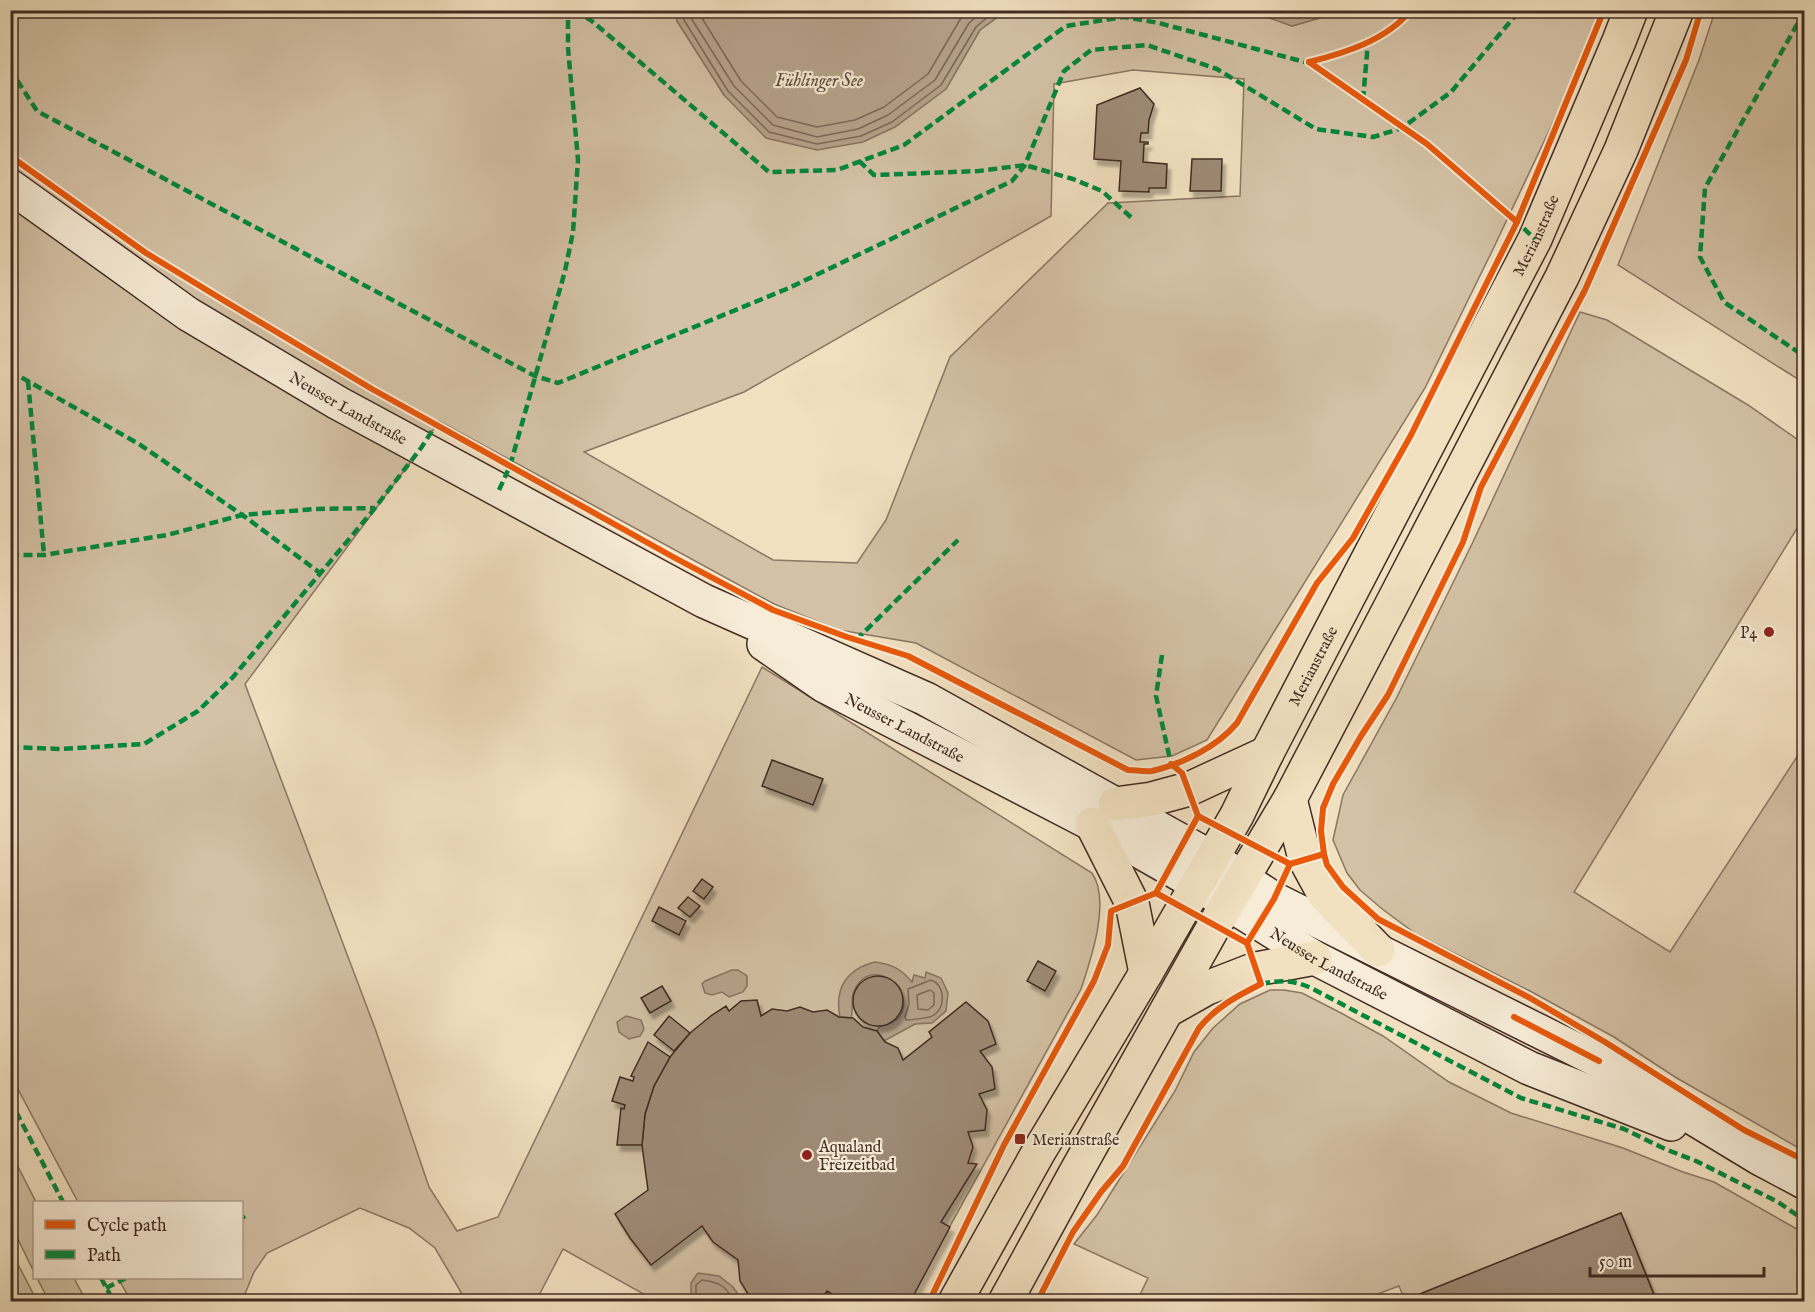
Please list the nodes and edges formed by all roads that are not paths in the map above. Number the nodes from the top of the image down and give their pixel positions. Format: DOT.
graph roads {
  1 [pos="1631,10"];
  2 [pos="1677,10"];
  3 [pos="10,186"];
  4 [pos="1267,753"];
  5 [pos="1290,799"];
  6 [pos="1103,814"];
  7 [pos="1205,871"];
  8 [pos="1236,890"];
  9 [pos="1378,950"];
  10 [pos="1316,958"];
  11 [pos="1146,973"];
  12 [pos="1168,1010"];
  13 [pos="1759,1158"];
  14 [pos="1804,1182"];
  15 [pos="955,1302"];
  16 [pos="1005,1302"];
  1 -- 4 [label="main road, Merianstraße"];
  2 -- 5 [label="main road"];
  3 -- 6 [label="main road, Neusser Landstraße"];
  4 -- 6 [label="main road"];
  4 -- 7 [label="main road, Merianstraße"];
  5 -- 8 [label="main road"];
  5 -- 9 [label="main road"];
  6 -- 7 [label="main road, Neusser Landstraße"];
  6 -- 11 [label="main road"];
  7 -- 8 [label="main road, Neusser Landstraße"];
  7 -- 11 [label="main road, Merianstraße"];
  8 -- 9 [label="main road, Neusser Landstraße"];
  8 -- 10 [label="main road, Neusser Landstraße"];
  8 -- 12 [label="main road"];
  9 -- 13 [label="main road, Neusser Landstraße"];
  10 -- 12 [label="main road"];
  10 -- 13 [label="main road, Neusser Landstraße"];
  11 -- 15 [label="main road, Merianstraße"];
  12 -- 16 [label="main road"];
  13 -- 14 [label="main road, Neusser Landstraße"];
}
